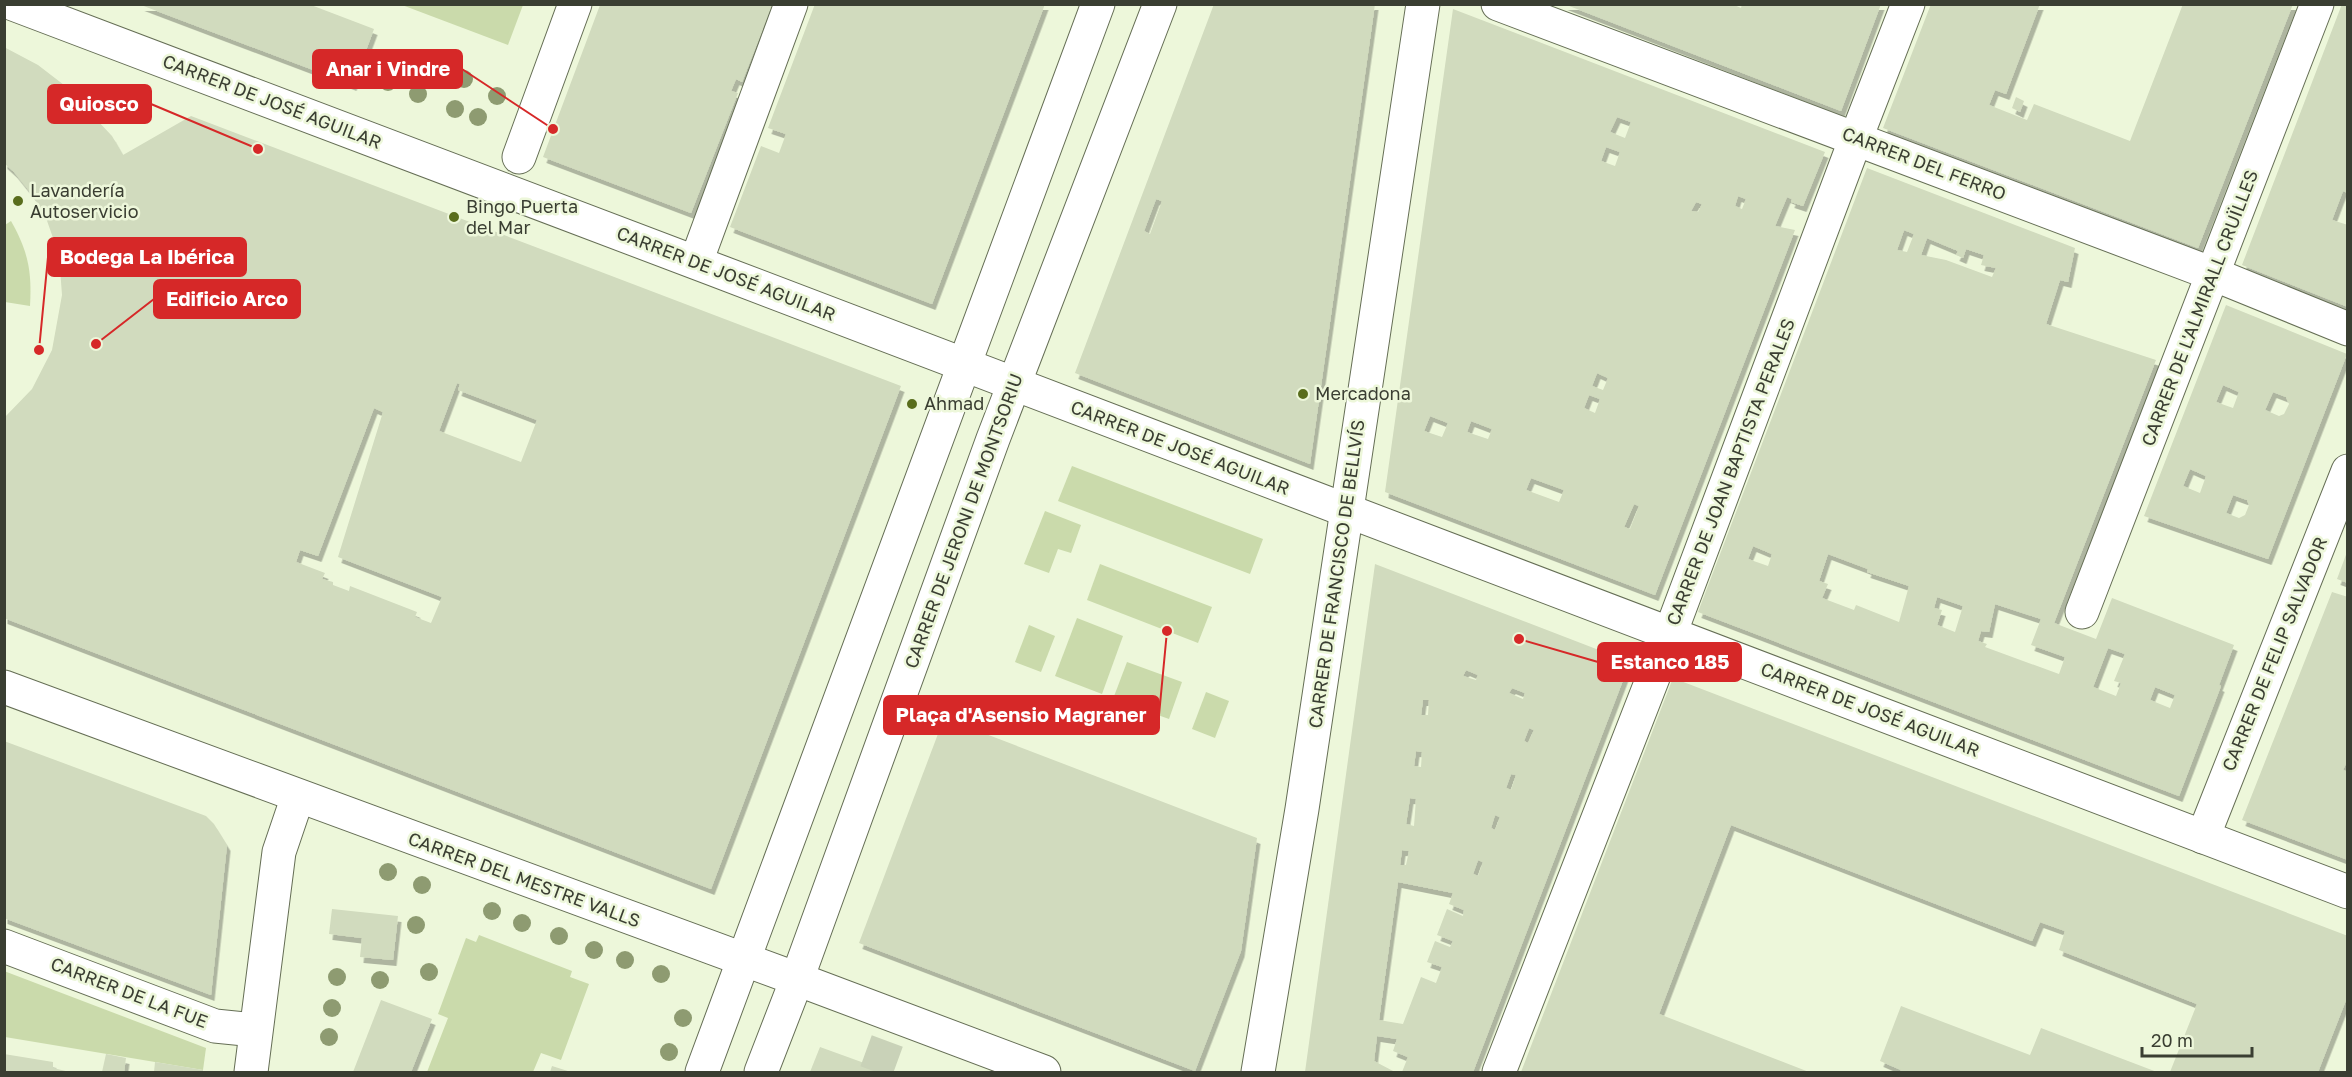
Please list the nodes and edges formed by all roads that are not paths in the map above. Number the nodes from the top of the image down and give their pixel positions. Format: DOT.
graph roads {
  1 [pos="13,4"];
  2 [pos="575,4"];
  3 [pos="791,4"];
  4 [pos="1098,4"];
  5 [pos="1160,4"];
  6 [pos="1423,4"];
  7 [pos="1498,4"];
  8 [pos="1908,4"];
  9 [pos="2317,4"];
  10 [pos="1856,138"];
  11 [pos="519,157"];
  12 [pos="696,262"];
  13 [pos="2213,274"];
  14 [pos="2348,329"];
  15 [pos="965,367"];
  16 [pos="1014,384"];
  17 [pos="2348,471"];
  18 [pos="1346,511"];
  19 [pos="2082,612"];
  20 [pos="1670,634"];
  21 [pos="4,687"];
  22 [pos="298,796"];
  23 [pos="2203,837"];
  24 [pos="2348,892"];
  25 [pos="4,946"];
  26 [pos="744,960"];
  27 [pos="797,979"];
  28 [pos="255,1030"];
  29 [pos="250,1072"];
  30 [pos="702,1072"];
  31 [pos="761,1072"];
  32 [pos="1044,1072"];
  33 [pos="1258,1072"];
  34 [pos="1499,1072"];
  1 -- 12 [label="street, CARRER DE JOSÉ AGUILAR"];
  2 -- 11 [label="street"];
  3 -- 12 [label="street"];
  4 -- 15 [label="street"];
  5 -- 16 [label="street, CARRER DE JERONI DE MONTSORIU"];
  6 -- 18 [label="street, CARRER DE FRANCISCO DE BELLVÍS"];
  7 -- 10 [label="street, CARRER DEL FERRO"];
  8 -- 10 [label="street, CARRER DE JOAN BAPTISTA PERALES"];
  9 -- 13 [label="street, CARRER DE L'ALMIRALL CRUÏLLES"];
  10 -- 13 [label="street, CARRER DEL FERRO"];
  10 -- 20 [label="street, CARRER DE JOAN BAPTISTA PERALES"];
  12 -- 15 [label="street, CARRER DE JOSÉ AGUILAR"];
  13 -- 14 [label="street, CARRER DEL FERRO"];
  13 -- 19 [label="street, CARRER DE L'ALMIRALL CRUÏLLES"];
  15 -- 16 [label="street, CARRER DE JOSÉ AGUILAR"];
  15 -- 26 [label="street"];
  16 -- 18 [label="street, CARRER DE JOSÉ AGUILAR"];
  16 -- 27 [label="street, CARRER DE JERONI DE MONTSORIU"];
  17 -- 23 [label="street, CARRER DE FELIP SALVADOR"];
  18 -- 20 [label="street, CARRER DE JOSÉ AGUILAR"];
  18 -- 33 [label="street, CARRER DE FRANCISCO DE BELLVÍS"];
  20 -- 23 [label="street, CARRER DE JOSÉ AGUILAR"];
  20 -- 34 [label="street, CARRER DE JOAN BAPTISTA PERALES"];
  21 -- 22 [label="street, CARRER DEL MESTRE VALLS"];
  22 -- 26 [label="street, CARRER DEL MESTRE VALLS"];
  22 -- 28 [label="street"];
  23 -- 24 [label="street, CARRER DE JOSÉ AGUILAR"];
  25 -- 28 [label="street, CARRER DE LA FUE"];
  26 -- 27 [label="street, CARRER DEL MESTRE VALLS"];
  26 -- 30 [label="street"];
  27 -- 31 [label="street, CARRER DE JERONI DE MONTSORIU"];
  27 -- 32 [label="street, CARRER DEL MESTRE VALLS"];
  28 -- 29 [label="street"];
}
